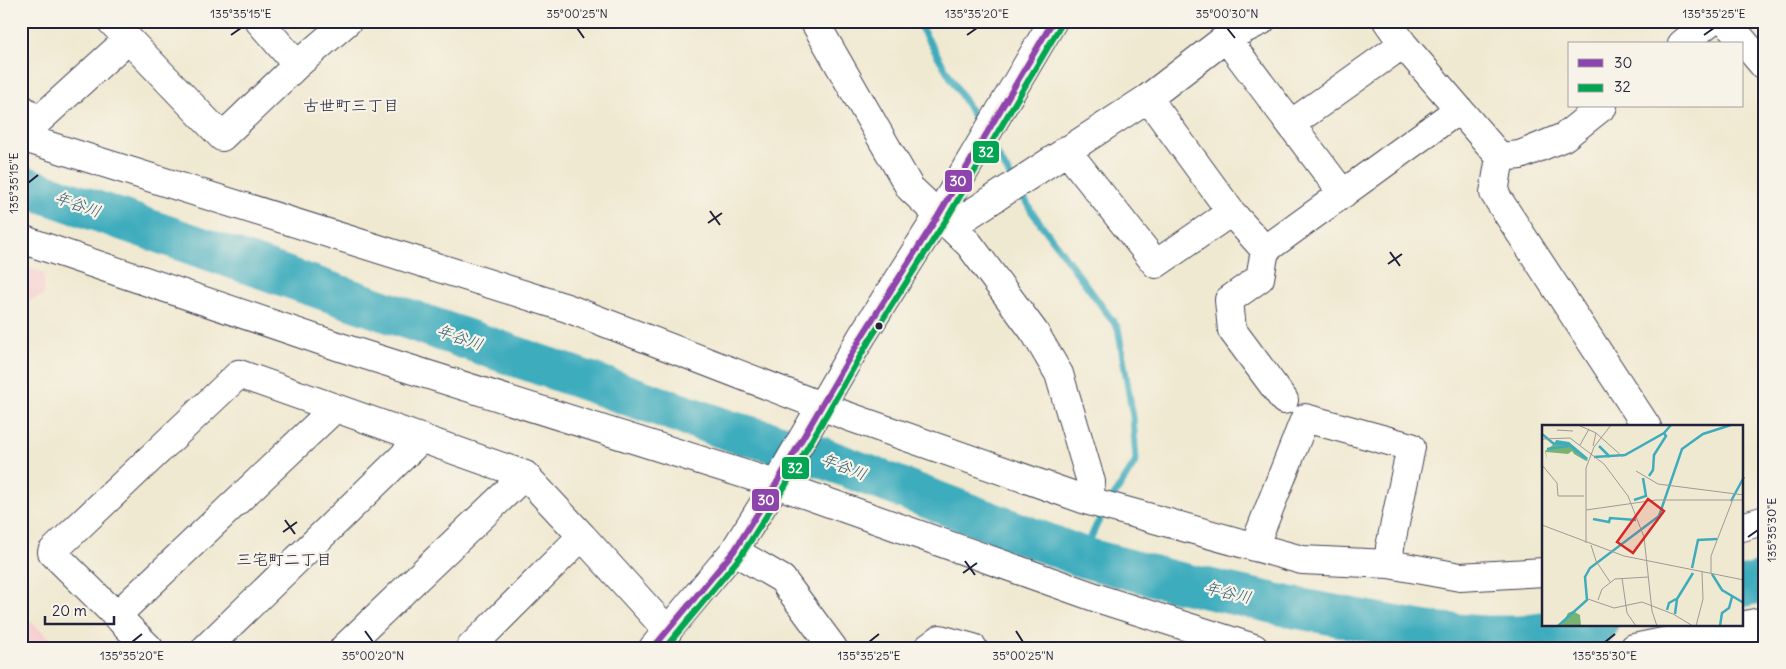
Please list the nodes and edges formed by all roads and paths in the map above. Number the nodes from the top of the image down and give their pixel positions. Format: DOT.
graph roads {
  1 [pos="259,21"];
  2 [pos="348,21"];
  3 [pos="814,21"];
  4 [pos="1053,21"];
  5 [pos="1261,21"];
  6 [pos="1386,21"];
  7 [pos="1711,21"];
  8 [pos="1726,21"];
  9 [pos="120,30"];
  10 [pos="1226,38"];
  11 [pos="1685,42"];
  12 [pos="1744,42"];
  13 [pos="1744,42"];
  14 [pos="1403,44"];
  15 [pos="297,65"];
  16 [pos="1765,67"];
  17 [pos="1148,98"];
  18 [pos="21,108"];
  19 [pos="1600,108"];
  20 [pos="1458,110"];
  21 [pos="1291,124"];
  22 [pos="21,137"];
  23 [pos="1066,150"];
  24 [pos="1500,157"];
  25 [pos="1344,194"];
  26 [pos="1231,212"];
  27 [pos="938,216"];
  28 [pos="21,240"];
  29 [pos="1266,250"];
  30 [pos="1284,400"];
  31 [pos="335,408"];
  32 [pos="816,414"];
  33 [pos="1646,425"];
  34 [pos="422,438"];
  35 [pos="525,475"];
  36 [pos="779,478"];
  37 [pos="1089,500"];
  38 [pos="1765,520"];
  39 [pos="1744,526"];
  40 [pos="582,536"];
  41 [pos="1254,547"];
  42 [pos="734,551"];
  43 [pos="1389,564"];
  44 [pos="1542,572"];
  45 [pos="116,616"];
  46 [pos="1765,621"];
  47 [pos="1744,625"];
  48 [pos="1741,626"];
  49 [pos="660,640"];
  50 [pos="1765,643"];
  51 [pos="1639,647"];
  52 [pos="149,648"];
  53 [pos="206,648"];
  54 [pos="344,648"];
  55 [pos="470,648"];
  56 [pos="833,648"];
  57 [pos="928,648"];
  58 [pos="973,648"];
  59 [pos="1254,648"];
  60 [pos="1744,648"];
  1 -- 15 [label="street"];
  2 -- 15 [label="street"];
  3 -- 27 [label="street"];
  4 -- 27 [label="street"];
  5 -- 10 [label="street"];
  6 -- 14 [label="street"];
  7 -- 11 [label="street"];
  8 -- 13 [label="street"];
  9 -- 15 [label="street"];
  9 -- 18 [label="street"];
  10 -- 17 [label="street"];
  10 -- 21 [label="street"];
  12 -- 16 [label="street"];
  14 -- 20 [label="street"];
  14 -- 21 [label="street"];
  17 -- 23 [label="street"];
  17 -- 26 [label="street"];
  19 -- 24 [label="street"];
  20 -- 24 [label="street"];
  20 -- 25 [label="street"];
  21 -- 25 [label="street"];
  22 -- 32 [label="street"];
  23 -- 26 [label="street"];
  23 -- 27 [label="street"];
  24 -- 33 [label="street"];
  25 -- 29 [label="street"];
  26 -- 29 [label="street"];
  27 -- 32 [label="street"];
  27 -- 37 [label="street"];
  28 -- 36 [label="street"];
  29 -- 30 [label="street"];
  31 -- 34 [label="street"];
  31 -- 45 [label="street"];
  31 -- 45 [label="street"];
  32 -- 36 [label="street"];
  32 -- 37 [label="street"];
  34 -- 35 [label="street"];
  34 -- 53 [label="street"];
  35 -- 40 [label="street"];
  35 -- 54 [label="street"];
  36 -- 42 [label="street"];
  36 -- 59 [label="street"];
  37 -- 41 [label="street"];
  38 -- 39 [label="street"];
  40 -- 49 [label="street"];
  40 -- 55 [label="street"];
  41 -- 43 [label="street"];
  41 -- 43 [label="street"];
  42 -- 49 [label="street"];
  42 -- 56 [label="street"];
  43 -- 44 [label="street"];
  45 -- 52 [label="street"];
  46 -- 47 [label="street"];
  48 -- 51 [label="street"];
  50 -- 60 [label="street"];
  57 -- 58 [label="street"];
}
